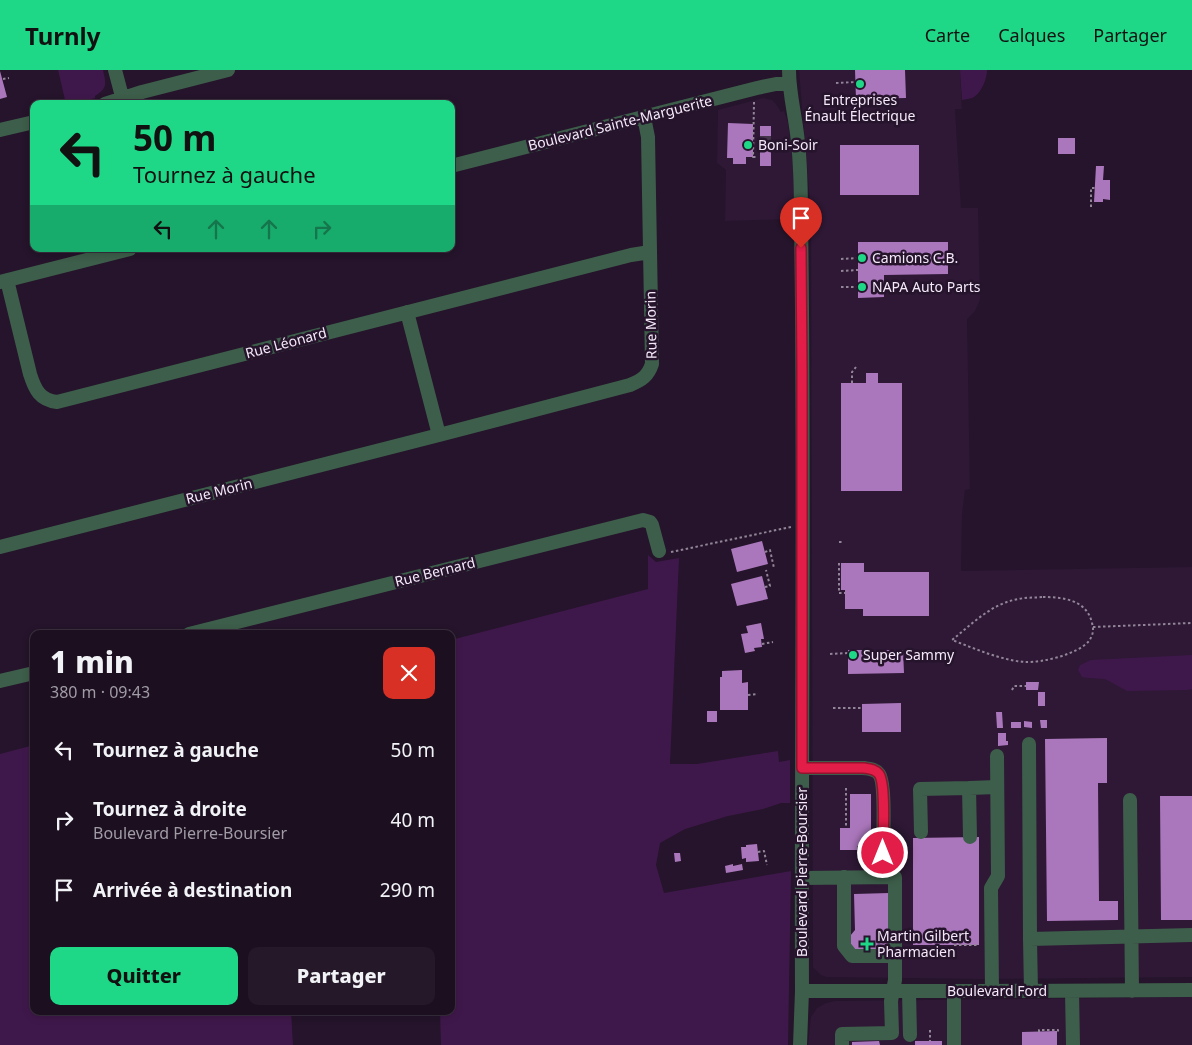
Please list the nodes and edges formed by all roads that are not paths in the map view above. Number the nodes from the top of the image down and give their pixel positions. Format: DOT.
graph roads {
  1 [pos="115,70"];
  2 [pos="228,70"];
  3 [pos="789,77"];
  4 [pos="124,100"];
  5 [pos="126,100"];
  6 [pos="644,117"];
  7 [pos="30,123"];
  8 [pos="0,130"];
  9 [pos="455,165"];
  10 [pos="118,252"];
  11 [pos="650,252"];
  12 [pos="4,281"];
  13 [pos="407,312"];
  14 [pos="439,435"];
  15 [pos="0,548"];
  16 [pos="659,551"];
  17 [pos="206,630"];
  18 [pos="30,674"];
  19 [pos="0,681"];
  20 [pos="1029,744"];
  21 [pos="997,756"];
  22 [pos="802,768"];
  23 [pos="969,788"];
  24 [pos="997,788"];
  25 [pos="1130,800"];
  26 [pos="921,832"];
  27 [pos="970,837"];
  28 [pos="883,853"];
  29 [pos="844,877"];
  30 [pos="802,878"];
  31 [pos="1192,935"];
  32 [pos="1132,936"];
  33 [pos="1030,939"];
  34 [pos="895,956"];
  35 [pos="802,990"];
  36 [pos="1132,990"];
  37 [pos="1192,990"];
  38 [pos="893,991"];
  39 [pos="954,991"];
  40 [pos="1030,991"];
  41 [pos="1072,991"];
  42 [pos="910,992"];
  43 [pos="992,992"];
  44 [pos="910,1035"];
  45 [pos="890,1039"];
  46 [pos="800,1045"];
  47 [pos="842,1045"];
  48 [pos="954,1045"];
  49 [pos="1073,1045"];
  1 -- 4 [label="street"];
  2 -- 5 [label="street"];
  3 -- 6 [label="street, Boulevard Sainte-Marguerite"];
  3 -- 22 [label="street, Boulevard Pierre-Boursier"];
  6 -- 9 [label="street, Boulevard Sainte-Marguerite"];
  6 -- 11 [label="street, Rue Morin"];
  7 -- 8 [label="street"];
  10 -- 12 [label="street"];
  11 -- 13 [label="street, Rue Léonard"];
  11 -- 14 [label="street, Rue Morin"];
  12 -- 13 [label="street, Rue Léonard"];
  13 -- 14 [label="street"];
  14 -- 15 [label="street, Rue Morin"];
  16 -- 17 [label="street, Rue Bernard"];
  18 -- 19 [label="street"];
  20 -- 33 [label="street"];
  21 -- 24 [label="street"];
  22 -- 28 [label="street"];
  22 -- 30 [label="street, Boulevard Pierre-Boursier"];
  23 -- 24 [label="street"];
  23 -- 26 [label="street"];
  23 -- 27 [label="street"];
  24 -- 43 [label="street"];
  25 -- 32 [label="street"];
  29 -- 30 [label="street"];
  29 -- 34 [label="street"];
  29 -- 34 [label="street"];
  30 -- 35 [label="street, Boulevard Pierre-Boursier"];
  31 -- 32 [label="street"];
  32 -- 33 [label="street"];
  32 -- 36 [label="street"];
  33 -- 40 [label="street"];
  34 -- 38 [label="street"];
  35 -- 38 [label="street, Boulevard Ford"];
  35 -- 46 [label="street, Boulevard Pierre-Boursier"];
  36 -- 37 [label="street, Boulevard Ford"];
  36 -- 41 [label="street, Boulevard Ford"];
  38 -- 42 [label="street, Boulevard Ford"];
  38 -- 45 [label="street"];
  39 -- 42 [label="street, Boulevard Ford"];
  39 -- 43 [label="street, Boulevard Ford"];
  39 -- 48 [label="street"];
  40 -- 41 [label="street, Boulevard Ford"];
  40 -- 43 [label="street, Boulevard Ford"];
  41 -- 49 [label="street"];
  42 -- 44 [label="street"];
  45 -- 47 [label="street"];
}
